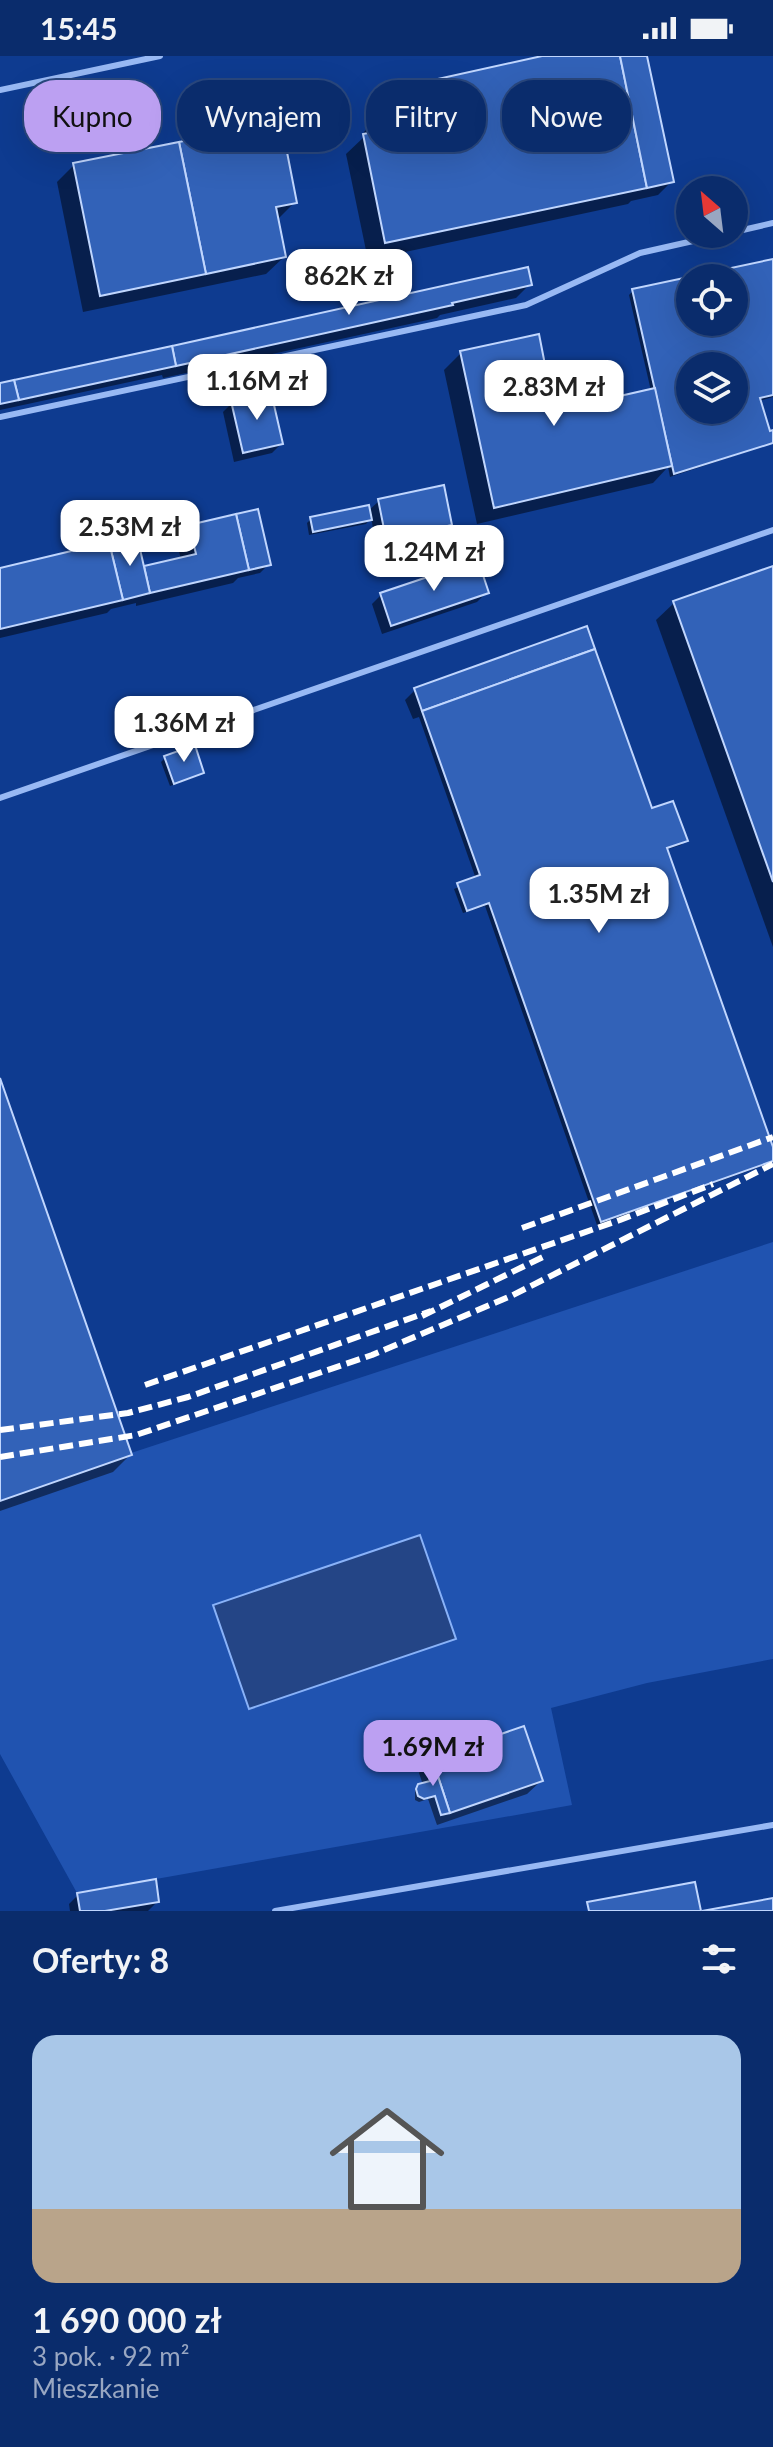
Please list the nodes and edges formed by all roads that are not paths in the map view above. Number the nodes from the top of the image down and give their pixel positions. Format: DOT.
graph roads {
  1 [pos="160,56"];
  2 [pos="0,90"];
  3 [pos="773,223"];
  4 [pos="748,229"];
  5 [pos="676,245"];
  6 [pos="0,417"];
  7 [pos="773,530"];
  8 [pos="0,798"];
  9 [pos="773,1825"];
  10 [pos="275,1911"];
  1 -- 2 [label="lane"];
  3 -- 4 [label="lane"];
  5 -- 6 [label="lane"];
  7 -- 8 [label="lane"];
  9 -- 10 [label="lane"];
}
